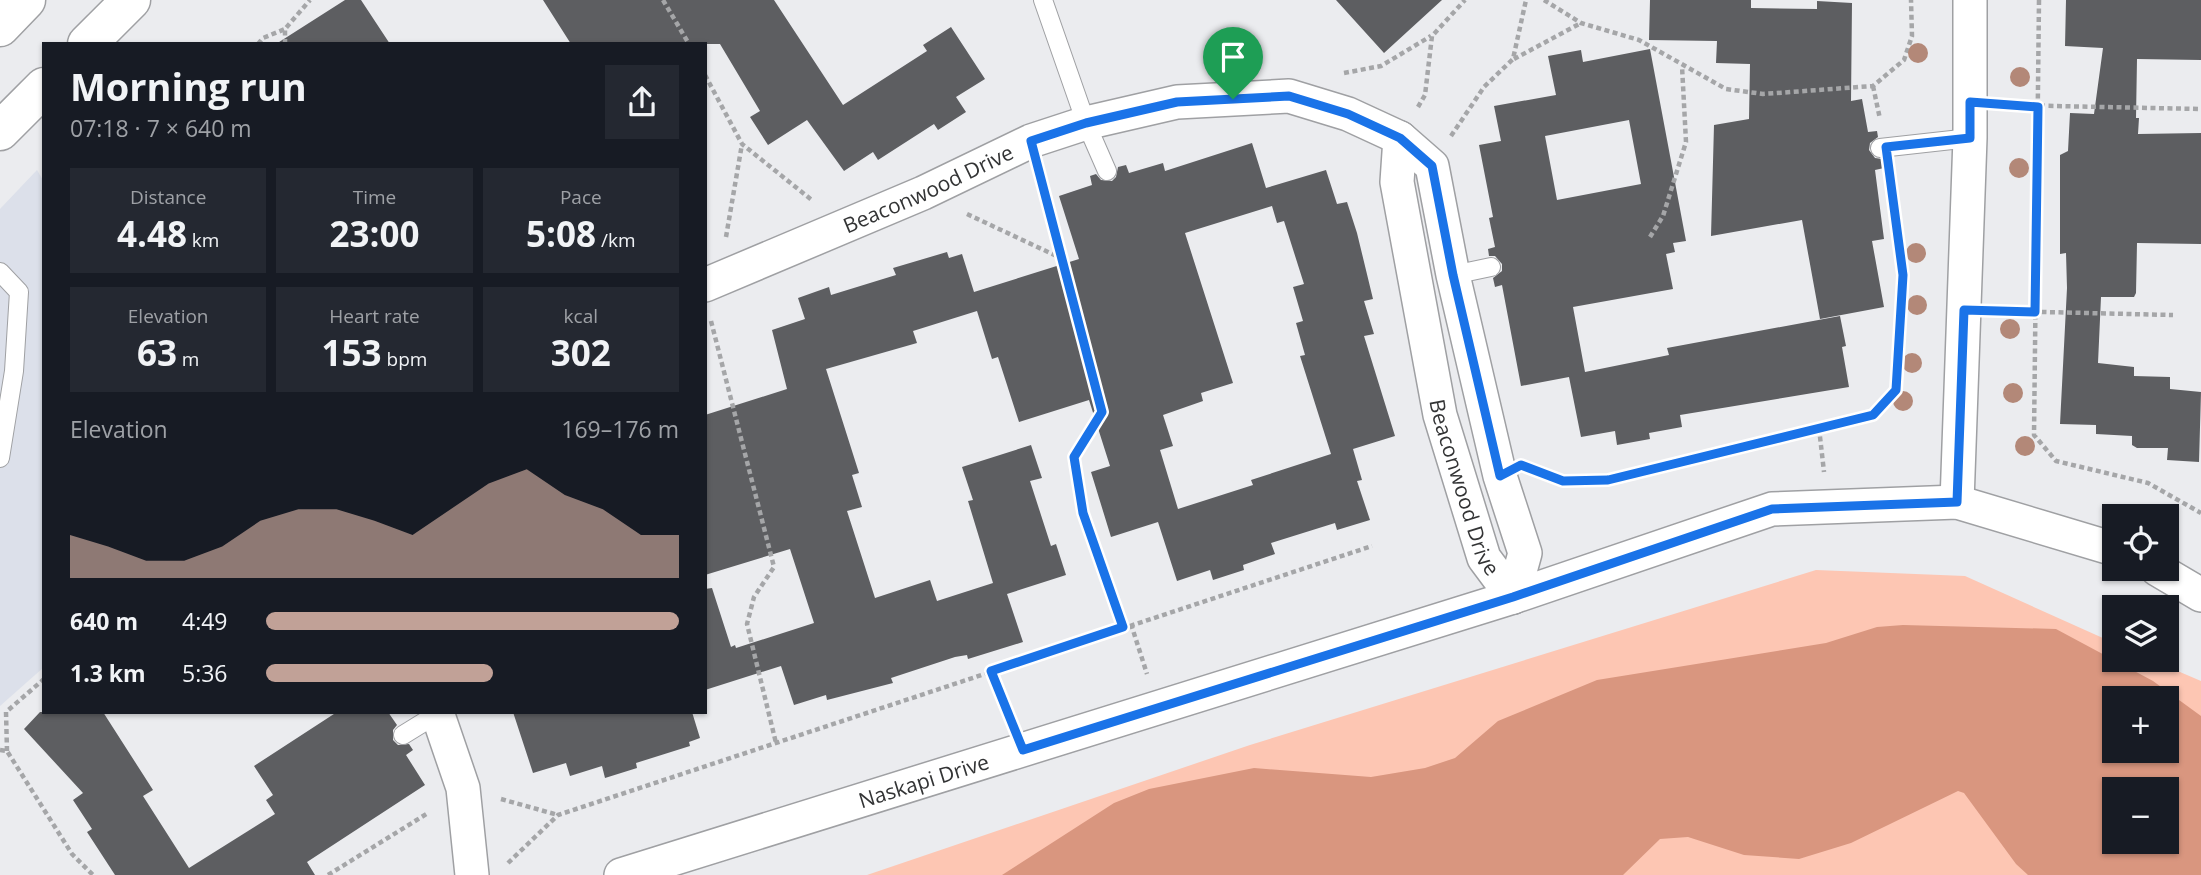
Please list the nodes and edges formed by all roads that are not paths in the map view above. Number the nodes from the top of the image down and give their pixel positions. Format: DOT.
graph roads {
  1 [pos="26,0"];
  2 [pos="131,0"];
  3 [pos="1043,0"];
  4 [pos="1970,0"];
  5 [pos="0,27"];
  6 [pos="89,42"];
  7 [pos="42,89"];
  8 [pos="1086,123"];
  9 [pos="0,131"];
  10 [pos="1400,138"];
  11 [pos="1970,138"];
  12 [pos="1883,148"];
  13 [pos="1107,171"];
  14 [pos="1491,267"];
  15 [pos="0,272"];
  16 [pos="1453,275"];
  17 [pos="712,282"];
  18 [pos="3,423"];
  19 [pos="0,458"];
  20 [pos="1957,502"];
  21 [pos="2102,545"];
  22 [pos="2177,581"];
  23 [pos="2201,595"];
  24 [pos="1513,597"];
  25 [pos="435,714"];
  26 [pos="437,714"];
  27 [pos="403,735"];
  28 [pos="486,871"];
  29 [pos="621,875"];
  1 -- 5 [label="main road"];
  2 -- 6 [label="main road"];
  3 -- 8 [label="lane"];
  4 -- 11 [label="street"];
  7 -- 9 [label="main road"];
  8 -- 10 [label="street, Beaconwood Drive"];
  8 -- 13 [label="lane"];
  8 -- 17 [label="street, Beaconwood Drive"];
  10 -- 16 [label="street, Beaconwood Drive"];
  10 -- 24 [label="street, Beaconwood Drive"];
  11 -- 12 [label="lane"];
  11 -- 20 [label="street"];
  14 -- 16 [label="lane"];
  15 -- 18 [label="lane"];
  16 -- 24 [label="street, Beaconwood Drive"];
  18 -- 19 [label="lane"];
  20 -- 21 [label="street, Naskapi Drive"];
  20 -- 24 [label="street, Naskapi Drive"];
  22 -- 23 [label="street"];
  24 -- 29 [label="street, Naskapi Drive"];
  25 -- 27 [label="lane"];
  26 -- 28 [label="street"];
}
